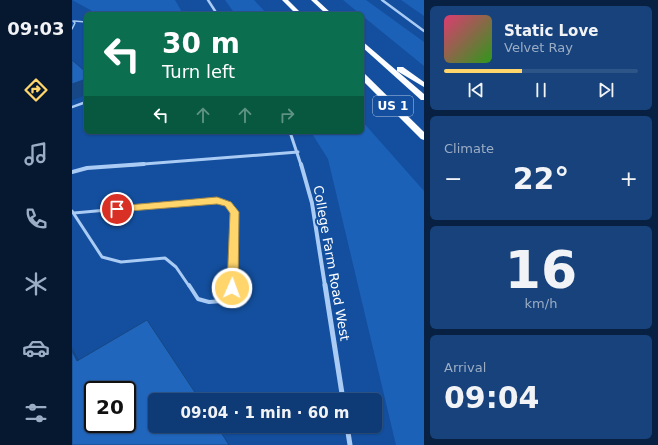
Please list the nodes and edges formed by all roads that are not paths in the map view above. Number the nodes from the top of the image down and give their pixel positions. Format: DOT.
graph roads {
  1 [pos="208,0"];
  2 [pos="285,0"];
  3 [pos="314,0"];
  4 [pos="382,0"];
  5 [pos="216,12"];
  6 [pos="297,12"];
  7 [pos="327,12"];
  8 [pos="73,21"];
  9 [pos="84,22"];
  10 [pos="72,29"];
  11 [pos="424,31"];
  12 [pos="364,44"];
  13 [pos="364,45"];
  14 [pos="364,78"];
  15 [pos="424,85"];
  16 [pos="424,98"];
  17 [pos="84,103"];
  18 [pos="72,107"];
  19 [pos="291,134"];
  20 [pos="424,137"];
  21 [pos="298,152"];
  22 [pos="72,172"];
  23 [pos="73,212"];
  24 [pos="342,393"];
  25 [pos="348,433"];
  26 [pos="350,445"];
  1 -- 5 [label="street"];
  2 -- 6 [label="highway"];
  3 -- 7 [label="highway"];
  4 -- 11 [label="street"];
  8 -- 9 [label="lane"];
  8 -- 10 [label="lane"];
  12 -- 15 [label="highway"];
  13 -- 16 [label="highway, US 1"];
  14 -- 20 [label="highway, US 1"];
  17 -- 18 [label="lane"];
  19 -- 21 [label="street, College Farm Road West"];
  21 -- 22 [label="street"];
  21 -- 24 [label="street, College Farm Road West"];
  23 -- 23 [label="lane"];
  25 -- 26 [label="street"];
}
